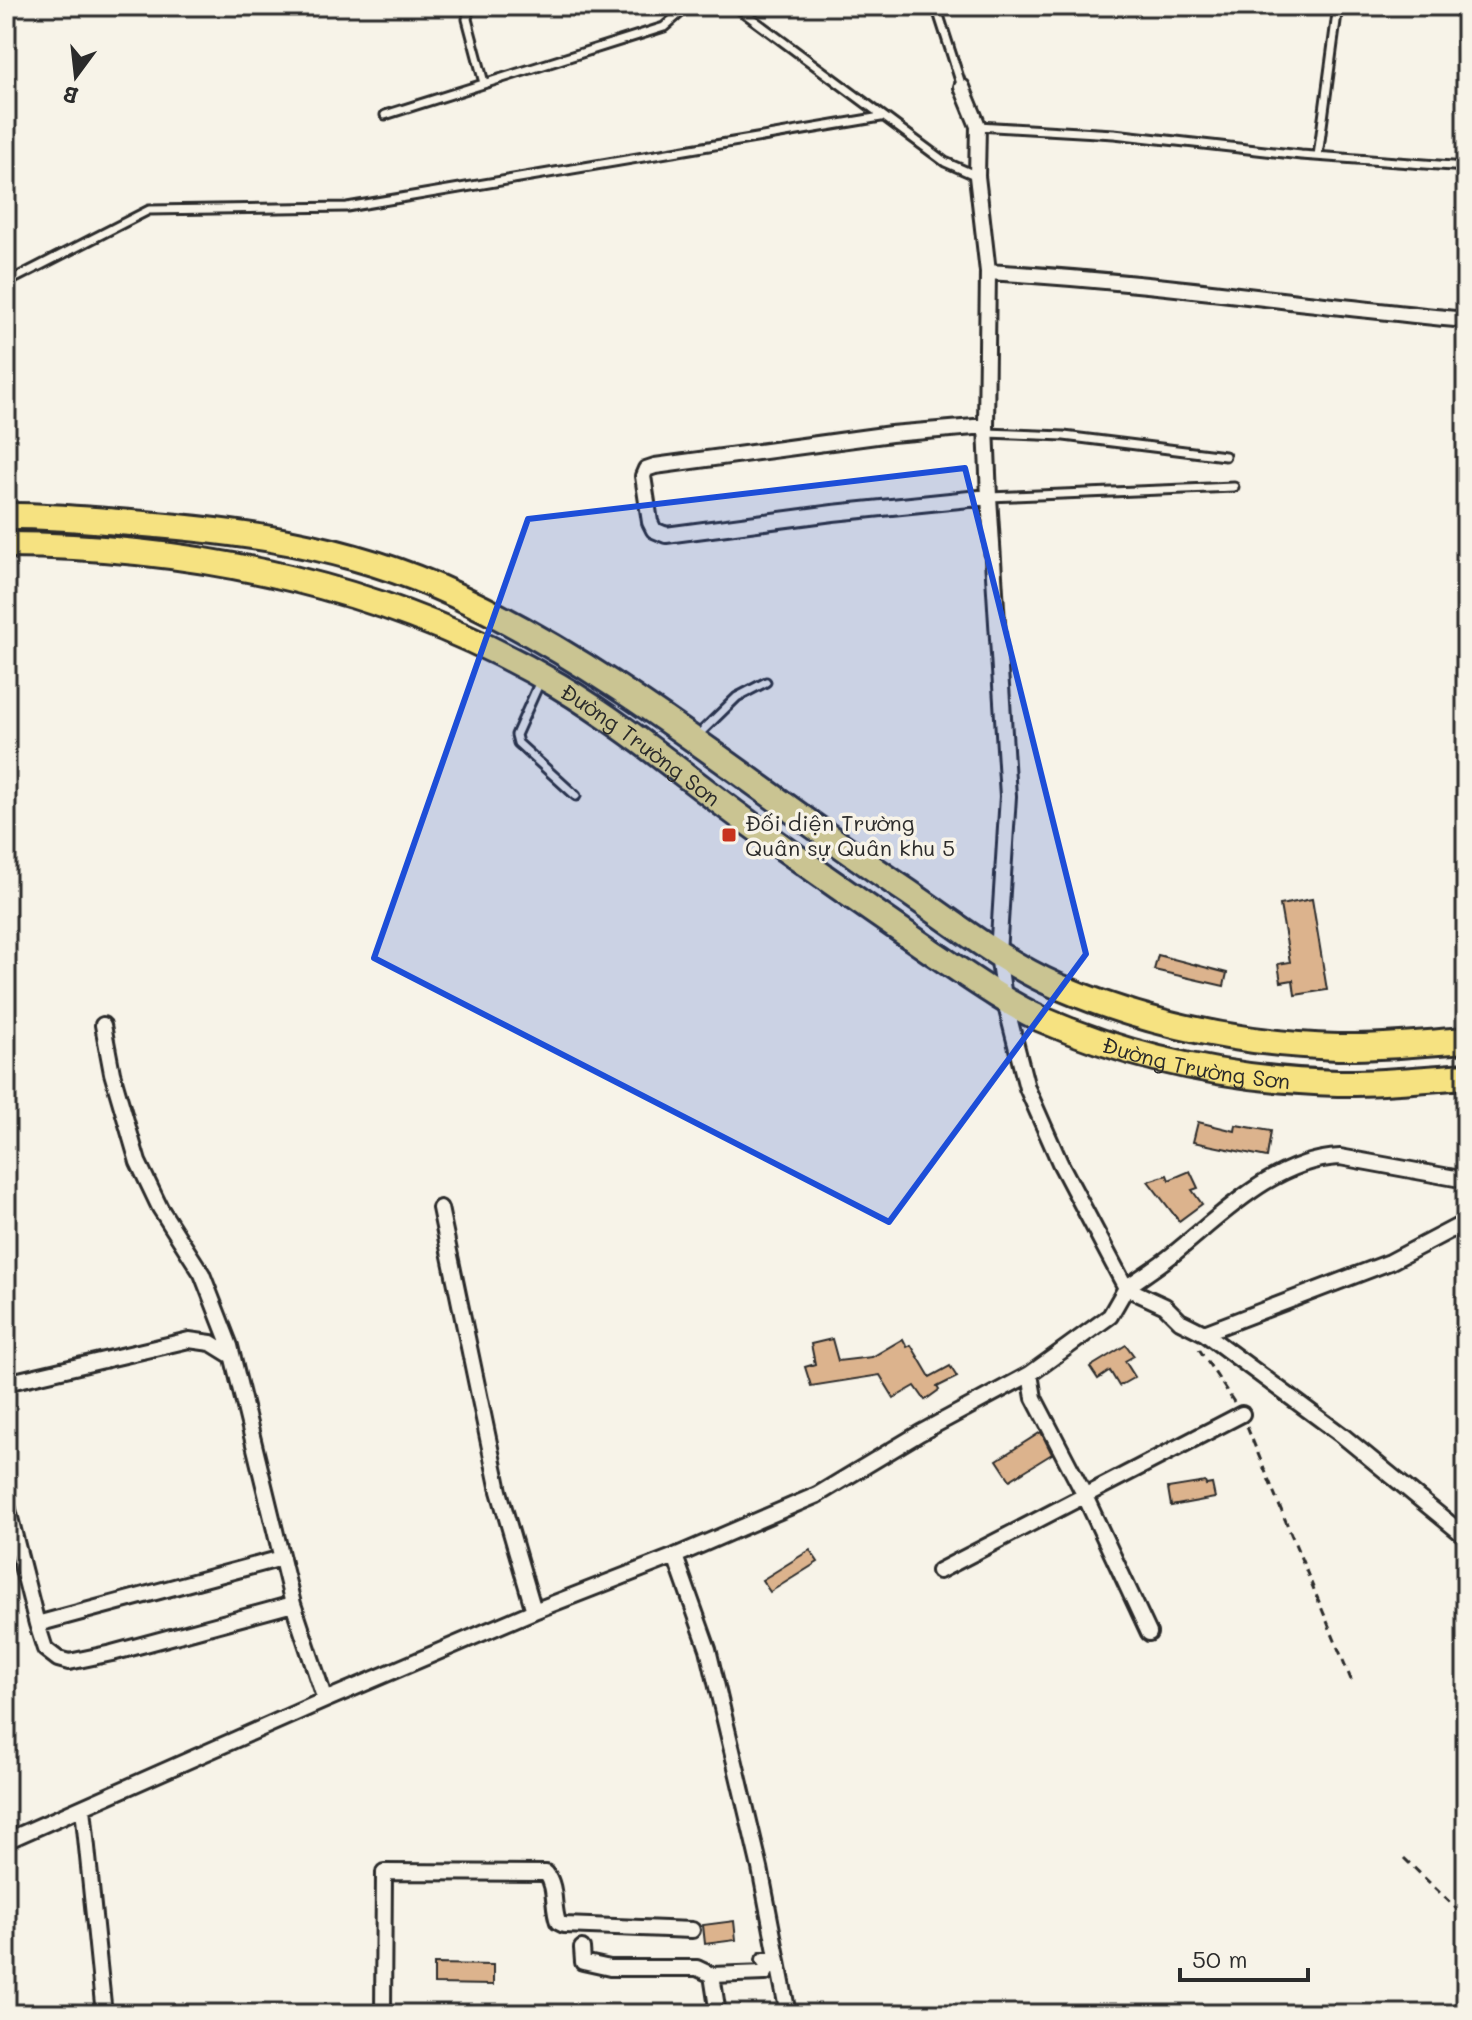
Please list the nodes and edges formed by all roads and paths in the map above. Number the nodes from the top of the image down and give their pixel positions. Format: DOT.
graph roads {
  1 [pos="474,6"];
  2 [pos="688,6"];
  3 [pos="735,6"];
  4 [pos="936,6"];
  5 [pos="1338,6"];
  6 [pos="484,83"];
  7 [pos="962,87"];
  8 [pos="385,115"];
  9 [pos="881,117"];
  10 [pos="978,126"];
  11 [pos="1318,156"];
  12 [pos="1466,167"];
  13 [pos="977,176"];
  14 [pos="988,272"];
  15 [pos="6,283"];
  16 [pos="1466,320"];
  17 [pos="986,430"];
  18 [pos="1225,456"];
  19 [pos="1234,487"];
  20 [pos="989,497"];
  21 [pos="6,516"];
  22 [pos="6,545"];
  23 [pos="542,677"];
  24 [pos="766,682"];
  25 [pos="694,738"];
  26 [pos="576,796"];
  27 [pos="998,954"];
  28 [pos="1004,998"];
  29 [pos="103,1025"];
  30 [pos="1466,1040"];
  31 [pos="1466,1076"];
  32 [pos="1466,1180"];
  33 [pos="440,1208"];
  34 [pos="1466,1222"];
  35 [pos="1126,1288"];
  36 [pos="1204,1333"];
  37 [pos="1198,1348"];
  38 [pos="232,1356"];
  39 [pos="1030,1374"];
  40 [pos="6,1383"];
  41 [pos="1242,1414"];
  42 [pos="1084,1494"];
  43 [pos="6,1502"];
  44 [pos="1466,1537"];
  45 [pos="675,1556"];
  46 [pos="282,1558"];
  47 [pos="939,1571"];
  48 [pos="293,1604"];
  49 [pos="534,1611"];
  50 [pos="37,1624"];
  51 [pos="1149,1633"];
  52 [pos="1352,1682"];
  53 [pos="325,1700"];
  54 [pos="83,1808"];
  55 [pos="6,1841"];
  56 [pos="1404,1858"];
  57 [pos="1466,1918"];
  58 [pos="692,1930"];
  59 [pos="582,1948"];
  60 [pos="778,1960"];
  61 [pos="712,1975"];
  62 [pos="104,2014"];
  63 [pos="383,2014"];
  64 [pos="718,2014"];
  65 [pos="788,2014"];
  1 -- 6 [label="lane"];
  2 -- 6 [label="lane"];
  3 -- 9 [label="lane"];
  4 -- 7 [label="lane"];
  5 -- 11 [label="lane"];
  6 -- 8 [label="lane"];
  7 -- 10 [label="street"];
  9 -- 13 [label="lane"];
  9 -- 15 [label="lane"];
  10 -- 11 [label="lane"];
  10 -- 13 [label="street"];
  11 -- 12 [label="lane"];
  13 -- 14 [label="street"];
  14 -- 16 [label="street"];
  14 -- 17 [label="street"];
  17 -- 18 [label="lane"];
  17 -- 20 [label="street"];
  17 -- 20 [label="street"];
  19 -- 20 [label="lane"];
  20 -- 27 [label="street"];
  21 -- 25 [label="highway, Đường Trường Sơn"];
  22 -- 23 [label="highway, Đường Trường Sơn"];
  23 -- 26 [label="lane"];
  23 -- 28 [label="highway, Đường Trường Sơn"];
  24 -- 25 [label="lane"];
  25 -- 27 [label="highway, Đường Trường Sơn"];
  27 -- 28 [label="street"];
  27 -- 30 [label="highway, Đường Trường Sơn"];
  28 -- 31 [label="highway, Đường Trường Sơn"];
  28 -- 35 [label="street"];
  29 -- 38 [label="street"];
  32 -- 35 [label="street"];
  33 -- 49 [label="street"];
  34 -- 36 [label="street"];
  35 -- 36 [label="street"];
  35 -- 39 [label="street"];
  36 -- 44 [label="street"];
  37 -- 41 [label="path"];
  38 -- 40 [label="street"];
  38 -- 46 [label="street"];
  39 -- 42 [label="street"];
  39 -- 45 [label="street"];
  41 -- 42 [label="street"];
  41 -- 52 [label="path"];
  42 -- 47 [label="street"];
  42 -- 51 [label="street"];
  43 -- 50 [label="street"];
  45 -- 49 [label="street"];
  45 -- 60 [label="street"];
  46 -- 48 [label="street"];
  46 -- 50 [label="street"];
  48 -- 50 [label="street"];
  48 -- 53 [label="street"];
  49 -- 53 [label="street"];
  53 -- 54 [label="street"];
  54 -- 55 [label="street"];
  54 -- 62 [label="street"];
  56 -- 57 [label="path"];
  58 -- 63 [label="street"];
  59 -- 61 [label="street"];
  60 -- 61 [label="street"];
  60 -- 65 [label="street"];
  61 -- 64 [label="street"];
}
